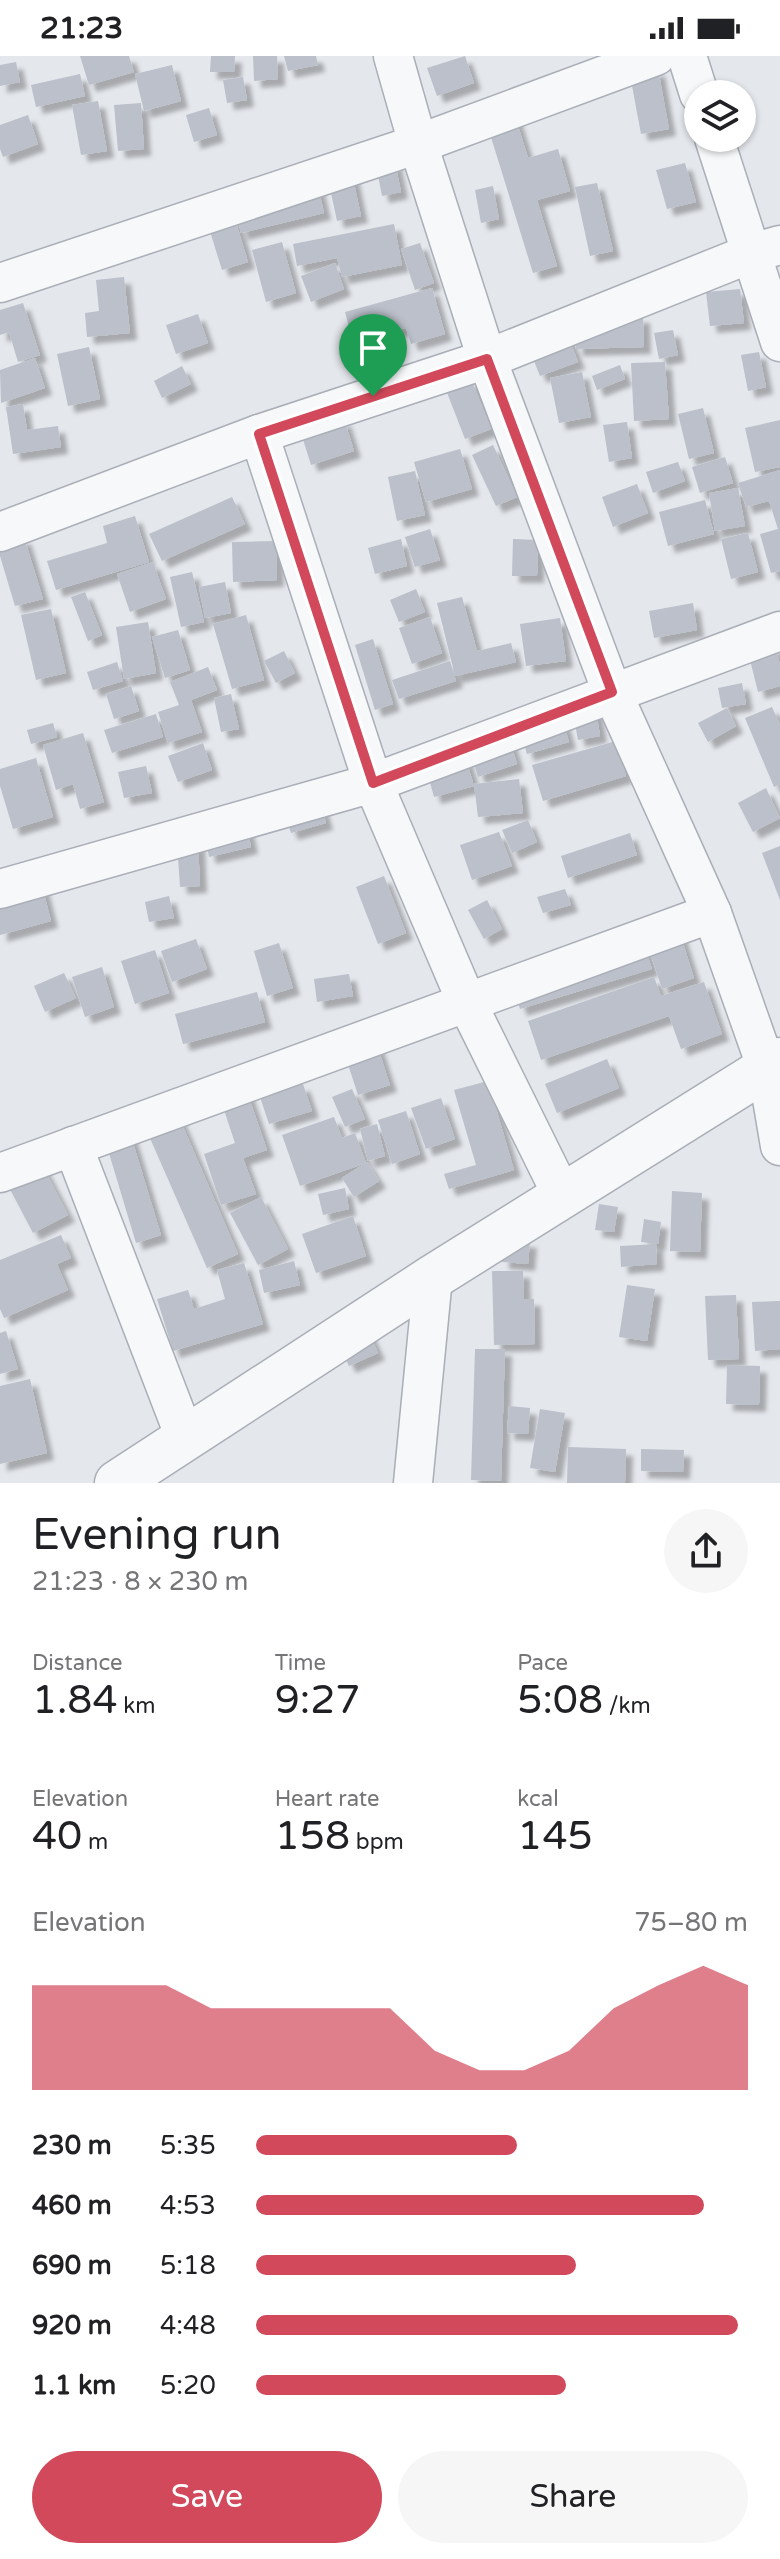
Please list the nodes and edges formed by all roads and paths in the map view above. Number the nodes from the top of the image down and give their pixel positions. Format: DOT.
graph roads {
  1 [pos="393,56"];
  2 [pos="656,56"];
  3 [pos="687,56"];
  4 [pos="695,80"];
  5 [pos="418,144"];
  6 [pos="721,152"];
  7 [pos="766,249"];
  8 [pos="0,283"];
  9 [pos="780,342"];
  10 [pos="487,359"];
  11 [pos="259,434"];
  12 [pos="0,532"];
  13 [pos="780,631"];
  14 [pos="612,692"];
  15 [pos="373,783"];
  16 [pos="0,889"];
  17 [pos="712,913"];
  18 [pos="467,1003"];
  19 [pos="774,1065"];
  20 [pos="73,1146"];
  21 [pos="780,1146"];
  22 [pos="0,1173"];
  23 [pos="563,1197"];
  24 [pos="433,1277"];
  25 [pos="186,1440"];
  26 [pos="117,1483"];
  27 [pos="413,1483"];
  1 -- 5 [label="street"];
  2 -- 5 [label="street"];
  3 -- 4 [label="street"];
  5 -- 8 [label="street"];
  5 -- 10 [label="street"];
  6 -- 7 [label="street"];
  7 -- 9 [label="street"];
  7 -- 10 [label="street"];
  10 -- 11 [label="street"];
  10 -- 14 [label="street"];
  11 -- 12 [label="street"];
  11 -- 15 [label="street"];
  13 -- 14 [label="street"];
  14 -- 15 [label="street"];
  14 -- 17 [label="street"];
  15 -- 16 [label="street"];
  15 -- 18 [label="street"];
  17 -- 18 [label="street"];
  17 -- 19 [label="street"];
  18 -- 20 [label="street"];
  18 -- 23 [label="street"];
  19 -- 21 [label="street"];
  19 -- 23 [label="street"];
  20 -- 22 [label="street"];
  20 -- 25 [label="street"];
  23 -- 24 [label="street"];
  24 -- 25 [label="street"];
  24 -- 27 [label="street"];
  25 -- 26 [label="street"];
}
